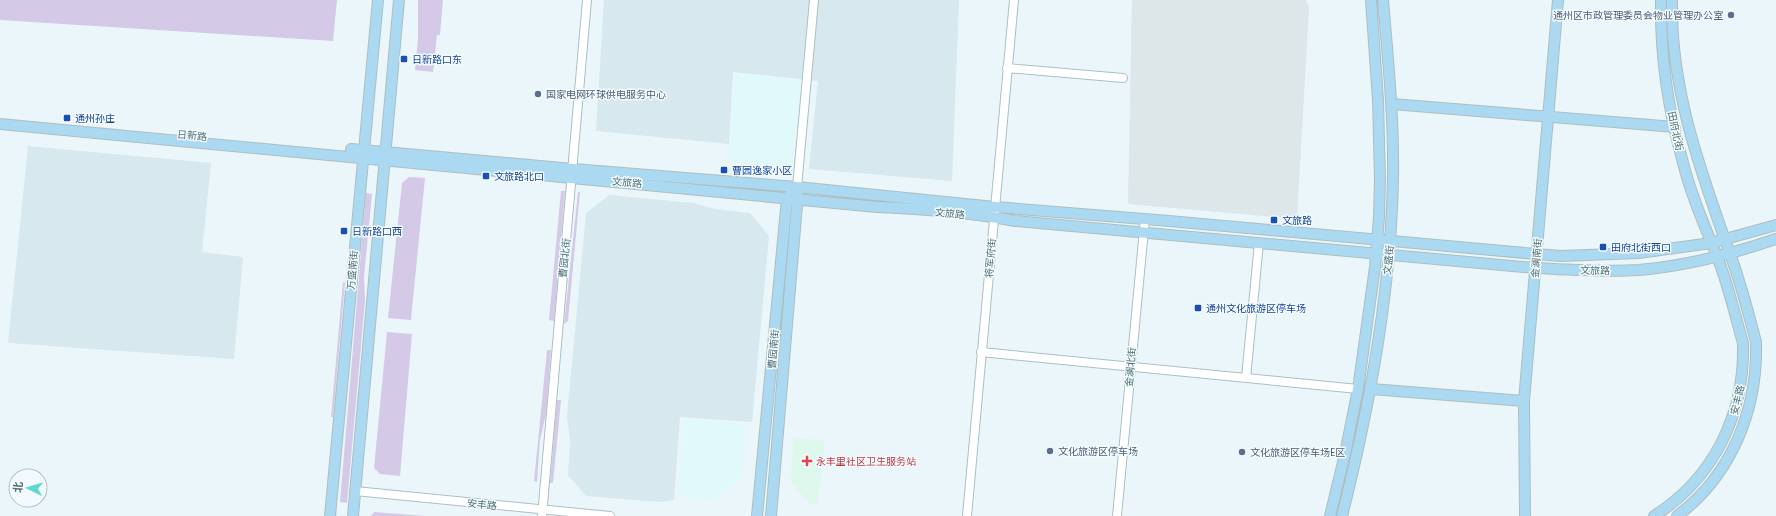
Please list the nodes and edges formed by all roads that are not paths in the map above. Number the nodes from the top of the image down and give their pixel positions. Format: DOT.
graph roads {
  1 [pos="378,0"];
  2 [pos="399,0"];
  3 [pos="587,0"];
  4 [pos="814,0"];
  5 [pos="1014,0"];
  6 [pos="1371,0"];
  7 [pos="1383,0"];
  8 [pos="1558,0"];
  9 [pos="1661,0"];
  10 [pos="1672,0"];
  11 [pos="1007,68"];
  12 [pos="1123,78"];
  13 [pos="1392,104"];
  14 [pos="1549,117"];
  15 [pos="0,118"];
  16 [pos="0,124"];
  17 [pos="1675,127"];
  18 [pos="363,154"];
  19 [pos="384,156"];
  20 [pos="573,173"];
  21 [pos="797,187"];
  22 [pos="787,198"];
  23 [pos="799,199"];
  24 [pos="995,212"];
  25 [pos="1145,219"];
  26 [pos="1776,225"];
  27 [pos="1143,232"];
  28 [pos="1724,239"];
  29 [pos="1776,239"];
  30 [pos="1376,240"];
  31 [pos="1390,241"];
  32 [pos="1259,243"];
  33 [pos="1711,243"];
  34 [pos="1375,253"];
  35 [pos="1388,254"];
  36 [pos="1536,254"];
  37 [pos="1731,254"];
  38 [pos="1717,257"];
  39 [pos="1535,268"];
  40 [pos="981,352"];
  41 [pos="1130,368"];
  42 [pos="1246,378"];
  43 [pos="1358,389"];
  44 [pos="1371,389"];
  45 [pos="1524,401"];
  46 [pos="355,491"];
  47 [pos="542,513"];
  48 [pos="330,516"];
  49 [pos="353,516"];
  50 [pos="610,516"];
  51 [pos="757,516"];
  52 [pos="771,516"];
  53 [pos="967,516"];
  54 [pos="1117,516"];
  55 [pos="1330,516"];
  56 [pos="1342,516"];
  57 [pos="1525,516"];
  58 [pos="1654,516"];
  59 [pos="1677,516"];
  1 -- 18 [label="main road, 万盛南街"];
  2 -- 19 [label="main road"];
  3 -- 20 [label="street, 曹园北街"];
  4 -- 21 [label="street, 曹园南街"];
  5 -- 11 [label="street, 将军府街"];
  6 -- 30 [label="main road, 文盛街"];
  7 -- 13 [label="main road, 文盛街"];
  8 -- 14 [label="main road, 金澜南街"];
  9 -- 17 [label="main road, 田府北街"];
  10 -- 28 [label="main road, 田府北街"];
  11 -- 12 [label="street"];
  11 -- 24 [label="street, 将军府街"];
  13 -- 14 [label="main road"];
  13 -- 31 [label="main road, 文盛街"];
  14 -- 17 [label="main road"];
  14 -- 36 [label="main road, 金澜南街"];
  15 -- 18 [label="main road, 日新路"];
  16 -- 18 [label="main road, 日新路"];
  17 -- 33 [label="main road, 田府北街"];
  18 -- 19 [label="main road, 日新路"];
  18 -- 48 [label="main road, 万盛南街"];
  19 -- 20 [label="main road, 文旅路"];
  19 -- 46 [label="main road"];
  20 -- 21 [label="main road, 文旅路"];
  20 -- 22 [label="main road, 文旅路"];
  20 -- 47 [label="street, 曹园北街"];
  21 -- 22 [label="main road"];
  21 -- 23 [label="main road, 曹园南街"];
  21 -- 24 [label="main road, 文旅路"];
  22 -- 23 [label="main road, 文旅路"];
  22 -- 51 [label="main road, 曹园南街"];
  23 -- 24 [label="main road, 文旅路"];
  23 -- 52 [label="main road, 曹园南街"];
  24 -- 25 [label="main road, 文旅路"];
  24 -- 27 [label="main road, 文旅路"];
  24 -- 40 [label="street, 将军府街"];
  25 -- 27 [label="street, 金澜北街"];
  25 -- 30 [label="main road, 文旅路"];
  26 -- 28 [label="main road, 文旅路"];
  27 -- 32 [label="main road, 文旅路"];
  27 -- 41 [label="street, 金澜北街"];
  28 -- 33 [label="main road, 文旅路"];
  28 -- 37 [label="main road, 田府北街"];
  29 -- 37 [label="main road, 文旅路"];
  30 -- 31 [label="main road, 文旅路"];
  30 -- 34 [label="main road, 文盛街"];
  31 -- 35 [label="main road, 文盛街"];
  31 -- 36 [label="main road, 文旅路"];
  32 -- 34 [label="main road, 文旅路"];
  32 -- 42 [label="street"];
  33 -- 36 [label="main road, 文旅路"];
  33 -- 38 [label="main road, 田府北街"];
  34 -- 35 [label="main road, 文旅路"];
  34 -- 43 [label="main road, 文盛街"];
  35 -- 39 [label="main road, 文旅路"];
  35 -- 44 [label="main road, 文盛街"];
  36 -- 39 [label="main road, 金澜南街"];
  37 -- 38 [label="main road, 文旅路"];
  37 -- 59 [label="main road, 安丰路"];
  38 -- 39 [label="main road, 文旅路"];
  38 -- 58 [label="main road, 安丰路"];
  39 -- 45 [label="main road, 金澜南街"];
  40 -- 41 [label="street"];
  40 -- 53 [label="street, 将军府街"];
  41 -- 42 [label="street"];
  41 -- 54 [label="street, 金澜北街"];
  42 -- 43 [label="street"];
  43 -- 55 [label="main road, 文盛街"];
  44 -- 45 [label="main road"];
  44 -- 56 [label="main road, 文盛街"];
  45 -- 57 [label="main road, 金澜南街"];
  46 -- 47 [label="street, 安丰路"];
  46 -- 49 [label="main road"];
  47 -- 50 [label="street, 安丰路"];
}
